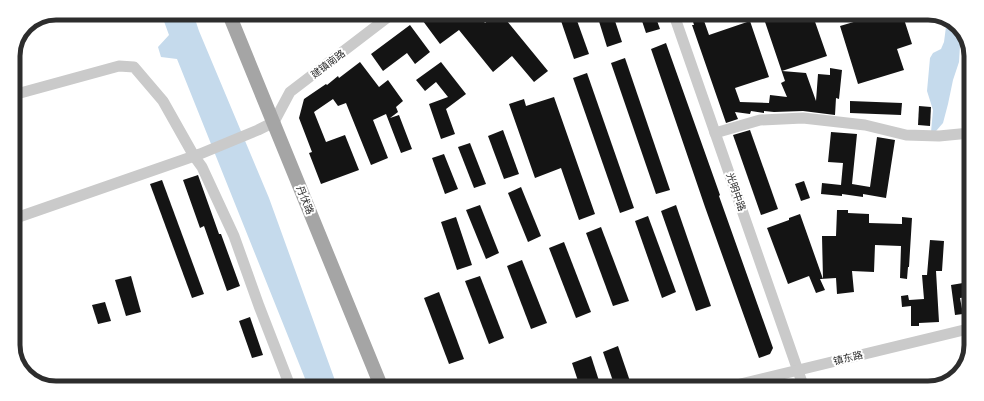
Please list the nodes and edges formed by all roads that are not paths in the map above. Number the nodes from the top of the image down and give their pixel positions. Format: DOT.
graph roads {
  1 [pos="231,20"];
  2 [pos="384,20"];
  3 [pos="676,20"];
  4 [pos="20,92"];
  5 [pos="274,122"];
  6 [pos="715,133"];
  7 [pos="964,134"];
  8 [pos="199,155"];
  9 [pos="20,217"];
  10 [pos="964,330"];
  11 [pos="798,370"];
  12 [pos="288,381"];
  13 [pos="379,381"];
  14 [pos="753,381"];
  15 [pos="802,381"];
  1 -- 5 [label="main road, 丹伏路"];
  2 -- 5 [label="street, 建镇南路"];
  3 -- 6 [label="street, 光明中路"];
  4 -- 8 [label="street"];
  5 -- 8 [label="street"];
  5 -- 13 [label="main road, 丹伏路"];
  6 -- 7 [label="street"];
  6 -- 11 [label="street, 光明中路"];
  8 -- 9 [label="street"];
  8 -- 12 [label="street"];
  10 -- 11 [label="street, 镇东路"];
  11 -- 14 [label="street, 镇东路"];
  11 -- 15 [label="street, 光明中路"];
}
